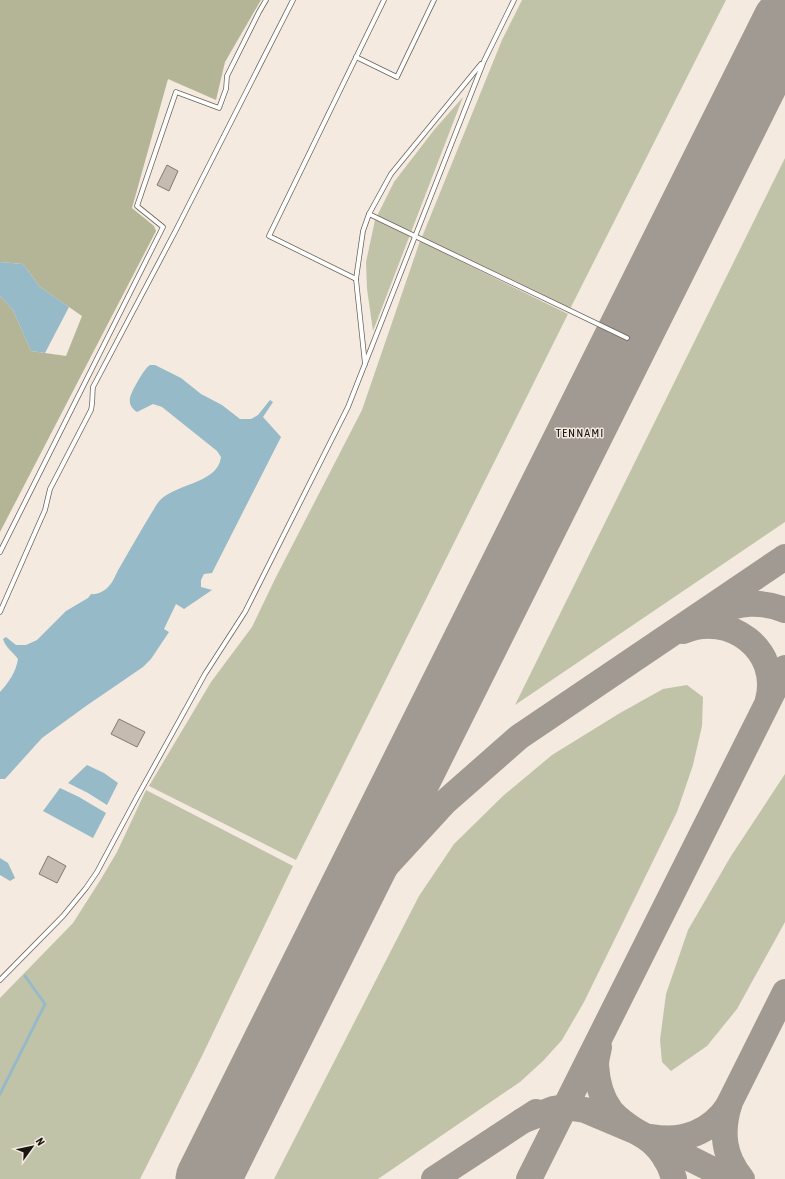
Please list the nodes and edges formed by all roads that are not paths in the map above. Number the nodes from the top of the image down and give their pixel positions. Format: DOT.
graph roads {
  1 [pos="266,0"];
  2 [pos="293,0"];
  3 [pos="384,0"];
  4 [pos="434,0"];
  5 [pos="514,0"];
  6 [pos="356,57"];
  7 [pos="484,61"];
  8 [pos="369,214"];
  9 [pos="415,236"];
  10 [pos="356,279"];
  11 [pos="627,338"];
  12 [pos="365,365"];
  13 [pos="0,552"];
  14 [pos="0,612"];
  15 [pos="0,980"];
  1 -- 13 [label="lane"];
  2 -- 14 [label="lane"];
  3 -- 6 [label="lane"];
  4 -- 6 [label="lane"];
  5 -- 7 [label="lane"];
  6 -- 10 [label="lane"];
  7 -- 8 [label="lane"];
  7 -- 9 [label="lane"];
  8 -- 9 [label="lane"];
  8 -- 10 [label="lane"];
  9 -- 11 [label="lane"];
  9 -- 12 [label="lane"];
  10 -- 12 [label="lane"];
  12 -- 15 [label="lane"];
}
